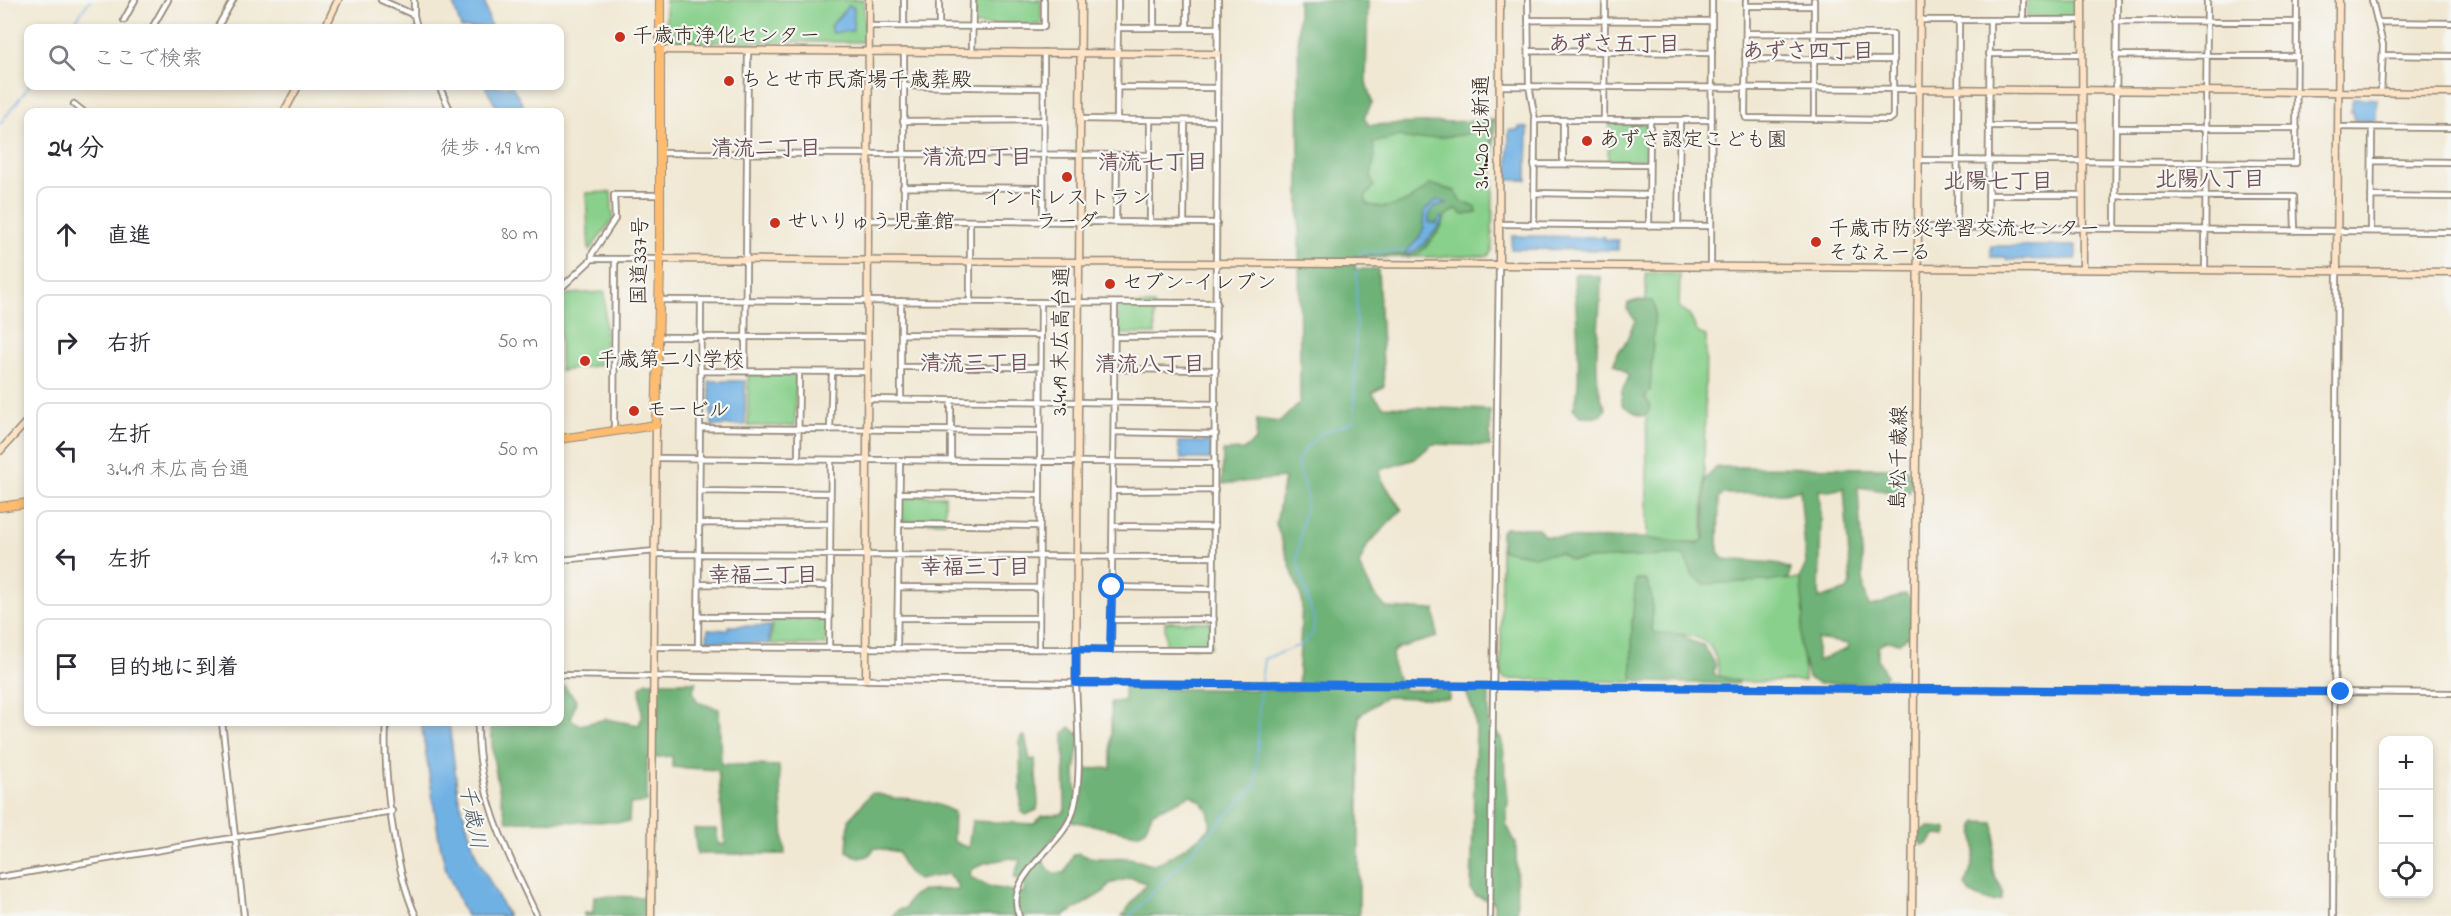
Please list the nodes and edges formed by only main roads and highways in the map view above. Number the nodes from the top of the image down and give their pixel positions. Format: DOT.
graph roads {
  1 [pos="660,0"];
  2 [pos="564,438"];
  3 [pos="24,504"];
  4 [pos="0,507"];
  1 -- 2 [label="highway, 国道337号"];
  3 -- 4 [label="highway"];
}
